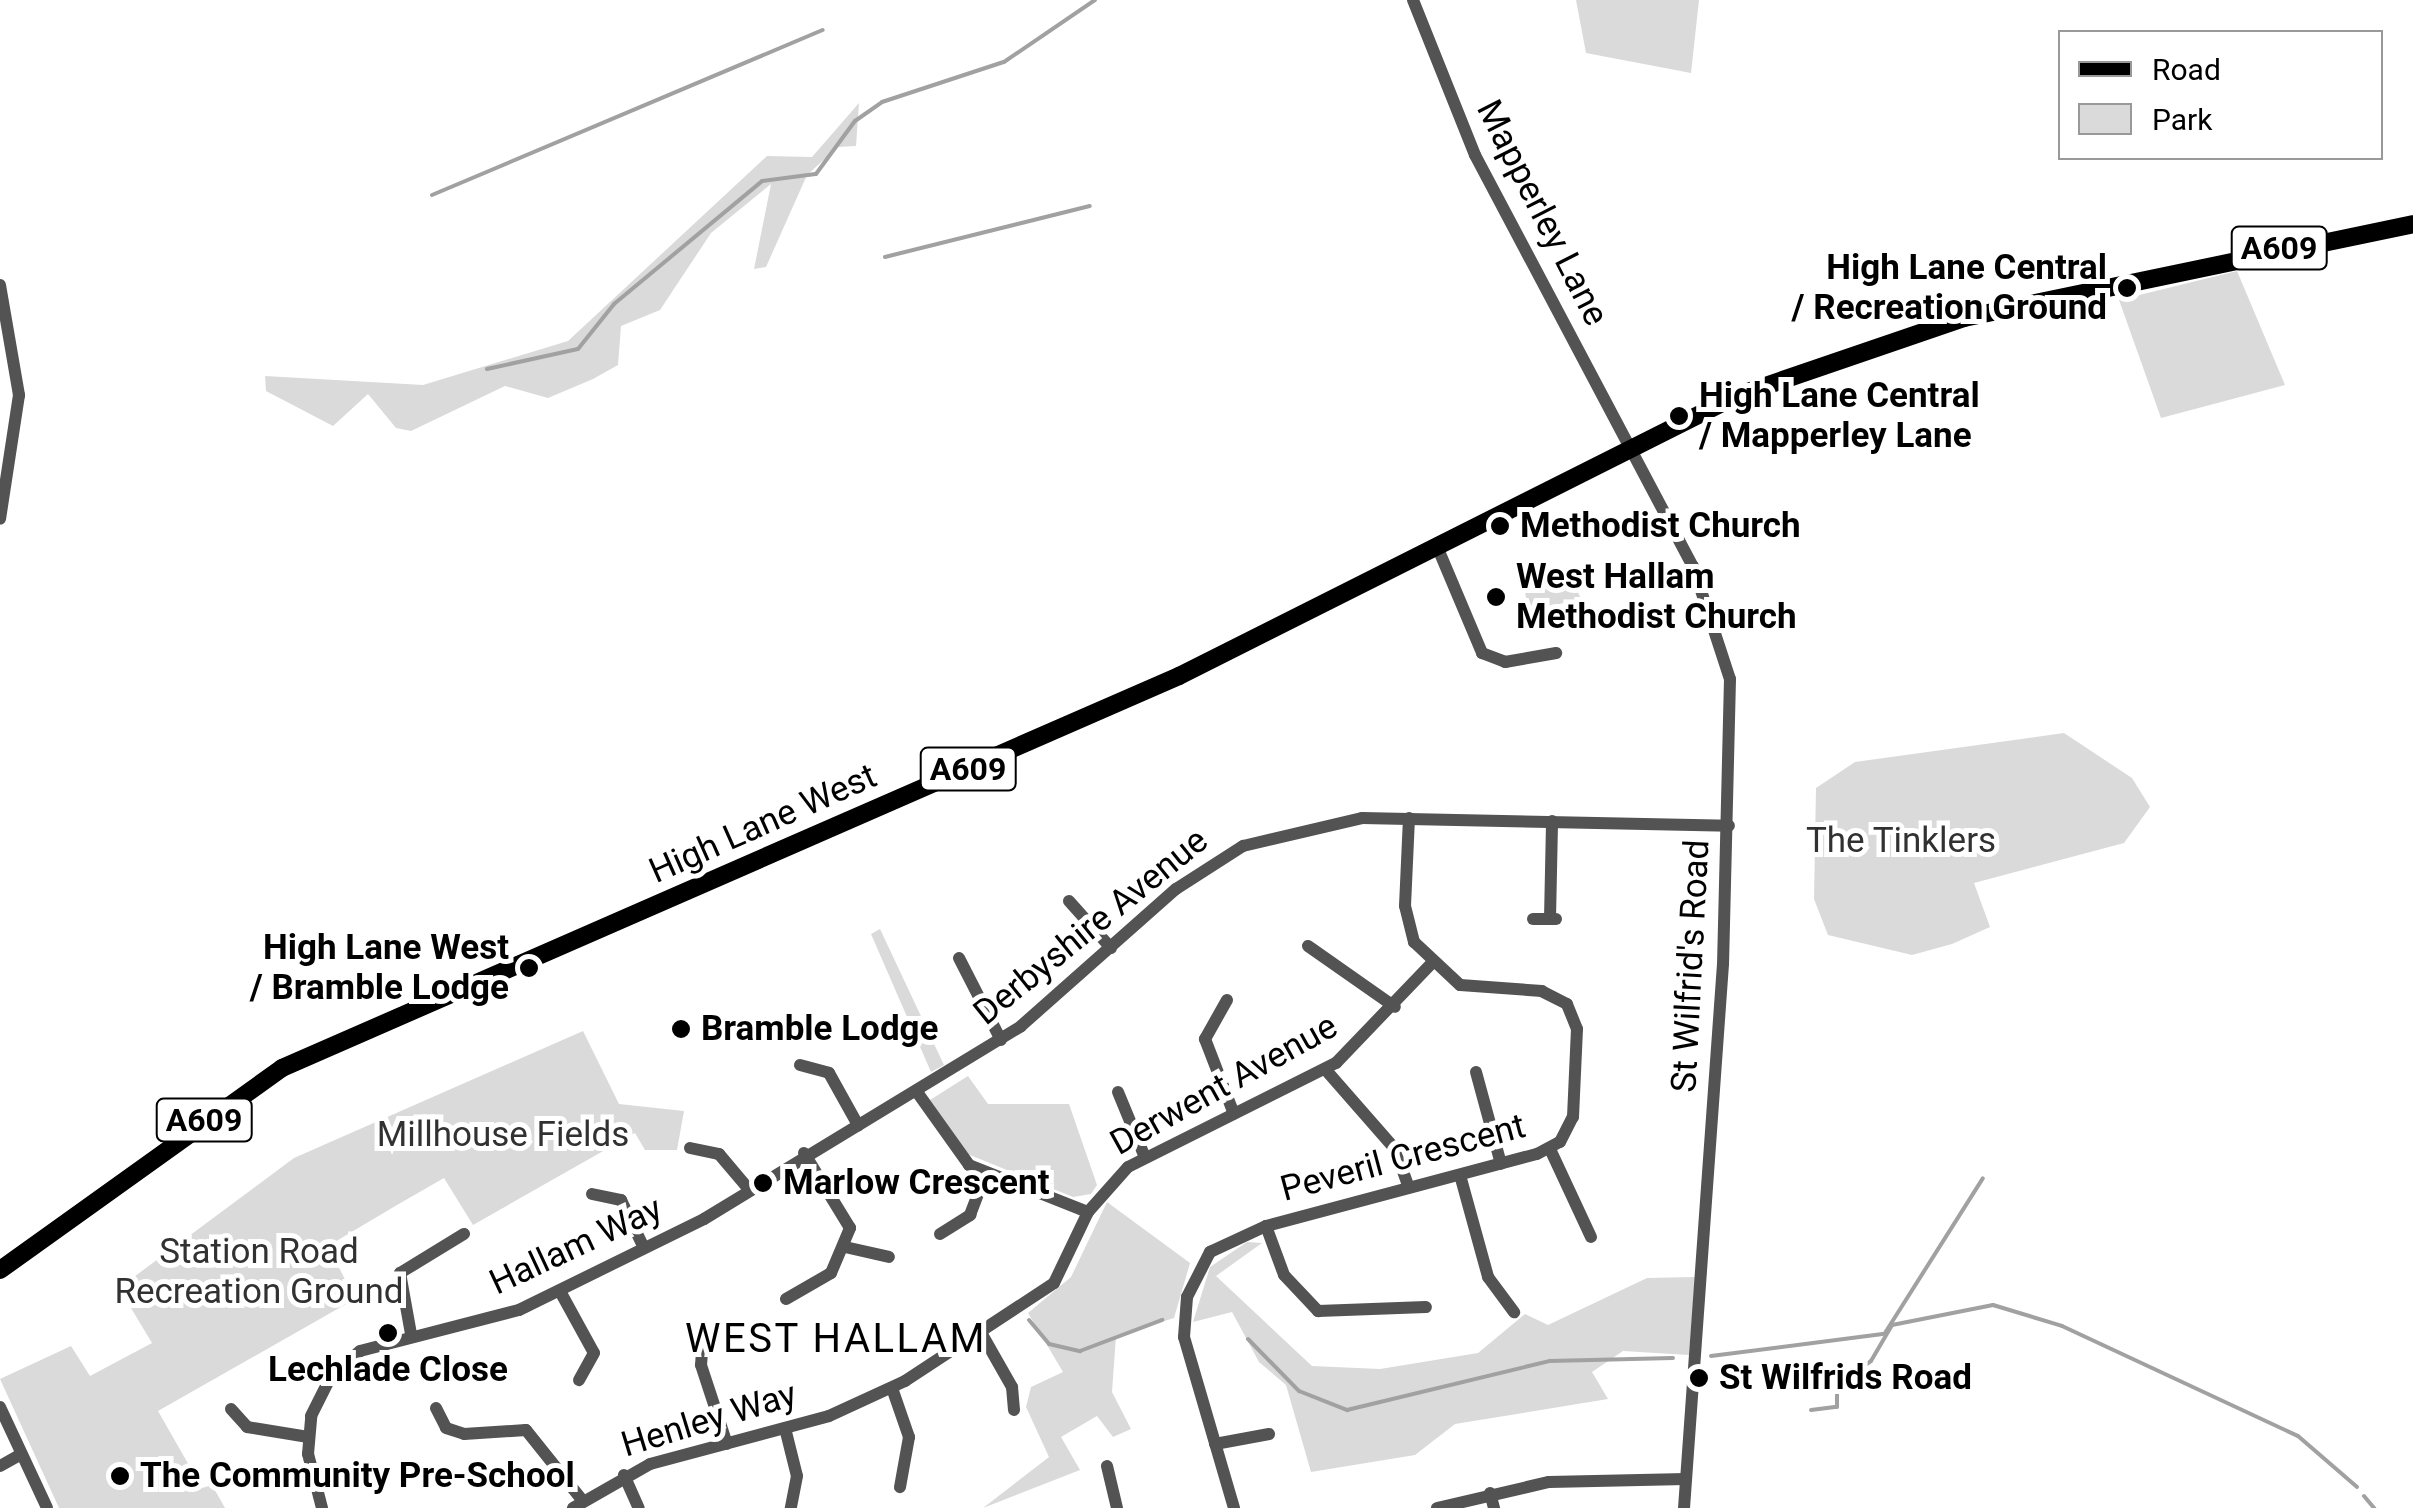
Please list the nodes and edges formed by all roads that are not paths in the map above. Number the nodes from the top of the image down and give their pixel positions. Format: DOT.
graph roads {
  1 [pos="1413,0"];
  2 [pos="2413,224"];
  3 [pos="0,285"];
  4 [pos="1631,448"];
  5 [pos="0,519"];
  6 [pos="1439,551"];
  7 [pos="1556,652"];
  8 [pos="1409,818"];
  9 [pos="1552,821"];
  10 [pos="1730,826"];
  11 [pos="1069,901"];
  12 [pos="1533,919"];
  13 [pos="1308,946"];
  14 [pos="1111,948"];
  15 [pos="959,958"];
  16 [pos="1430,965"];
  17 [pos="1227,1000"];
  18 [pos="1396,1007"];
  19 [pos="1001,1040"];
  20 [pos="800,1066"];
  21 [pos="1325,1070"];
  22 [pos="1476,1072"];
  23 [pos="917,1092"];
  24 [pos="1118,1092"];
  25 [pos="1234,1114"];
  26 [pos="858,1124"];
  27 [pos="690,1148"];
  28 [pos="1550,1149"];
  29 [pos="804,1153"];
  30 [pos="1144,1155"];
  31 [pos="1500,1164"];
  32 [pos="986,1173"];
  33 [pos="1460,1175"];
  34 [pos="746,1187"];
  35 [pos="598,1188"];
  36 [pos="1409,1188"];
  37 [pos="1088,1212"];
  38 [pos="1266,1226"];
  39 [pos="464,1234"];
  40 [pos="940,1234"];
  41 [pos="1591,1237"];
  42 [pos="845,1247"];
  43 [pos="644,1248"];
  44 [pos="889,1257"];
  45 [pos="0,1270"];
  46 [pos="561,1293"];
  47 [pos="786,1299"];
  48 [pos="1426,1307"];
  49 [pos="1514,1312"];
  50 [pos="979,1329"];
  51 [pos="411,1334"];
  52 [pos="698,1344"];
  53 [pos="579,1380"];
  54 [pos="892,1388"];
  55 [pos="1017,1402"];
  56 [pos="0,1407"];
  57 [pos="436,1408"];
  58 [pos="233,1418"];
  59 [pos="785,1428"];
  60 [pos="308,1437"];
  61 [pos="726,1444"];
  62 [pos="1215,1444"];
  63 [pos="1275,1448"];
  64 [pos="20,1454"];
  65 [pos="0,1466"];
  66 [pos="1107,1466"];
  67 [pos="624,1475"];
  68 [pos="1686,1479"];
  69 [pos="906,1480"];
  70 [pos="1490,1493"];
  71 [pos="578,1504"];
  72 [pos="47,1508"];
  73 [pos="322,1508"];
  74 [pos="639,1508"];
  75 [pos="790,1508"];
  76 [pos="1117,1508"];
  77 [pos="1234,1508"];
  78 [pos="1437,1508"];
  79 [pos="1494,1508"];
  80 [pos="1684,1508"];
  1 -- 4 [label="street, Mapperley Lane"];
  2 -- 4 [label="main road, A609"];
  3 -- 5 [label="street"];
  4 -- 6 [label="main road, High Lane West / A609"];
  4 -- 10 [label="street, St Wilfrid's Road"];
  6 -- 7 [label="street"];
  6 -- 45 [label="main road, High Lane West / A609"];
  8 -- 9 [label="street, Derbyshire Avenue"];
  8 -- 14 [label="street, Derbyshire Avenue"];
  8 -- 16 [label="street"];
  9 -- 10 [label="street, Derbyshire Avenue"];
  9 -- 12 [label="street"];
  10 -- 68 [label="street, St Wilfrid's Road"];
  11 -- 14 [label="street"];
  13 -- 18 [label="street"];
  14 -- 19 [label="street, Derbyshire Avenue"];
  15 -- 19 [label="street"];
  16 -- 18 [label="street, Derwent Avenue"];
  16 -- 28 [label="street, Peveril Crescent"];
  17 -- 25 [label="street"];
  18 -- 21 [label="street, Derwent Avenue"];
  19 -- 23 [label="street, Derbyshire Avenue"];
  20 -- 26 [label="street"];
  21 -- 25 [label="street, Derwent Avenue"];
  21 -- 36 [label="street"];
  22 -- 31 [label="street"];
  23 -- 26 [label="street, Hallam Way"];
  23 -- 32 [label="street"];
  24 -- 30 [label="street"];
  25 -- 30 [label="street, Derwent Avenue"];
  26 -- 29 [label="street, Hallam Way"];
  27 -- 34 [label="street"];
  28 -- 31 [label="street, Peveril Crescent"];
  28 -- 41 [label="street"];
  29 -- 34 [label="street, Hallam Way"];
  29 -- 42 [label="street"];
  30 -- 37 [label="street, Derwent Avenue"];
  31 -- 33 [label="street, Peveril Crescent"];
  32 -- 37 [label="street"];
  32 -- 40 [label="street"];
  33 -- 36 [label="street, Peveril Crescent"];
  33 -- 49 [label="street"];
  34 -- 43 [label="street, Hallam Way"];
  35 -- 43 [label="street"];
  36 -- 38 [label="street, Peveril Crescent"];
  37 -- 50 [label="street, Henley Way"];
  38 -- 48 [label="street"];
  38 -- 62 [label="street, Peveril Crescent"];
  39 -- 51 [label="street"];
  42 -- 44 [label="street"];
  42 -- 47 [label="street"];
  43 -- 46 [label="street, Hallam Way"];
  46 -- 51 [label="street, Hallam Way"];
  46 -- 53 [label="street"];
  50 -- 54 [label="street, Henley Way"];
  50 -- 55 [label="street"];
  51 -- 60 [label="street, Hallam Way"];
  52 -- 61 [label="street"];
  54 -- 59 [label="street, Henley Way"];
  54 -- 69 [label="street"];
  56 -- 64 [label="street"];
  57 -- 71 [label="street"];
  58 -- 60 [label="street"];
  59 -- 61 [label="street, Henley Way"];
  59 -- 75 [label="street"];
  60 -- 73 [label="street"];
  61 -- 67 [label="street, Henley Way"];
  62 -- 63 [label="street"];
  62 -- 77 [label="street, Peveril Crescent"];
  64 -- 65 [label="street"];
  64 -- 72 [label="street"];
  66 -- 76 [label="street"];
  67 -- 71 [label="street, Henley Way"];
  67 -- 74 [label="street"];
  68 -- 70 [label="street"];
  68 -- 80 [label="street, St Wilfrid's Road"];
  70 -- 78 [label="street"];
  70 -- 79 [label="street"];
}
